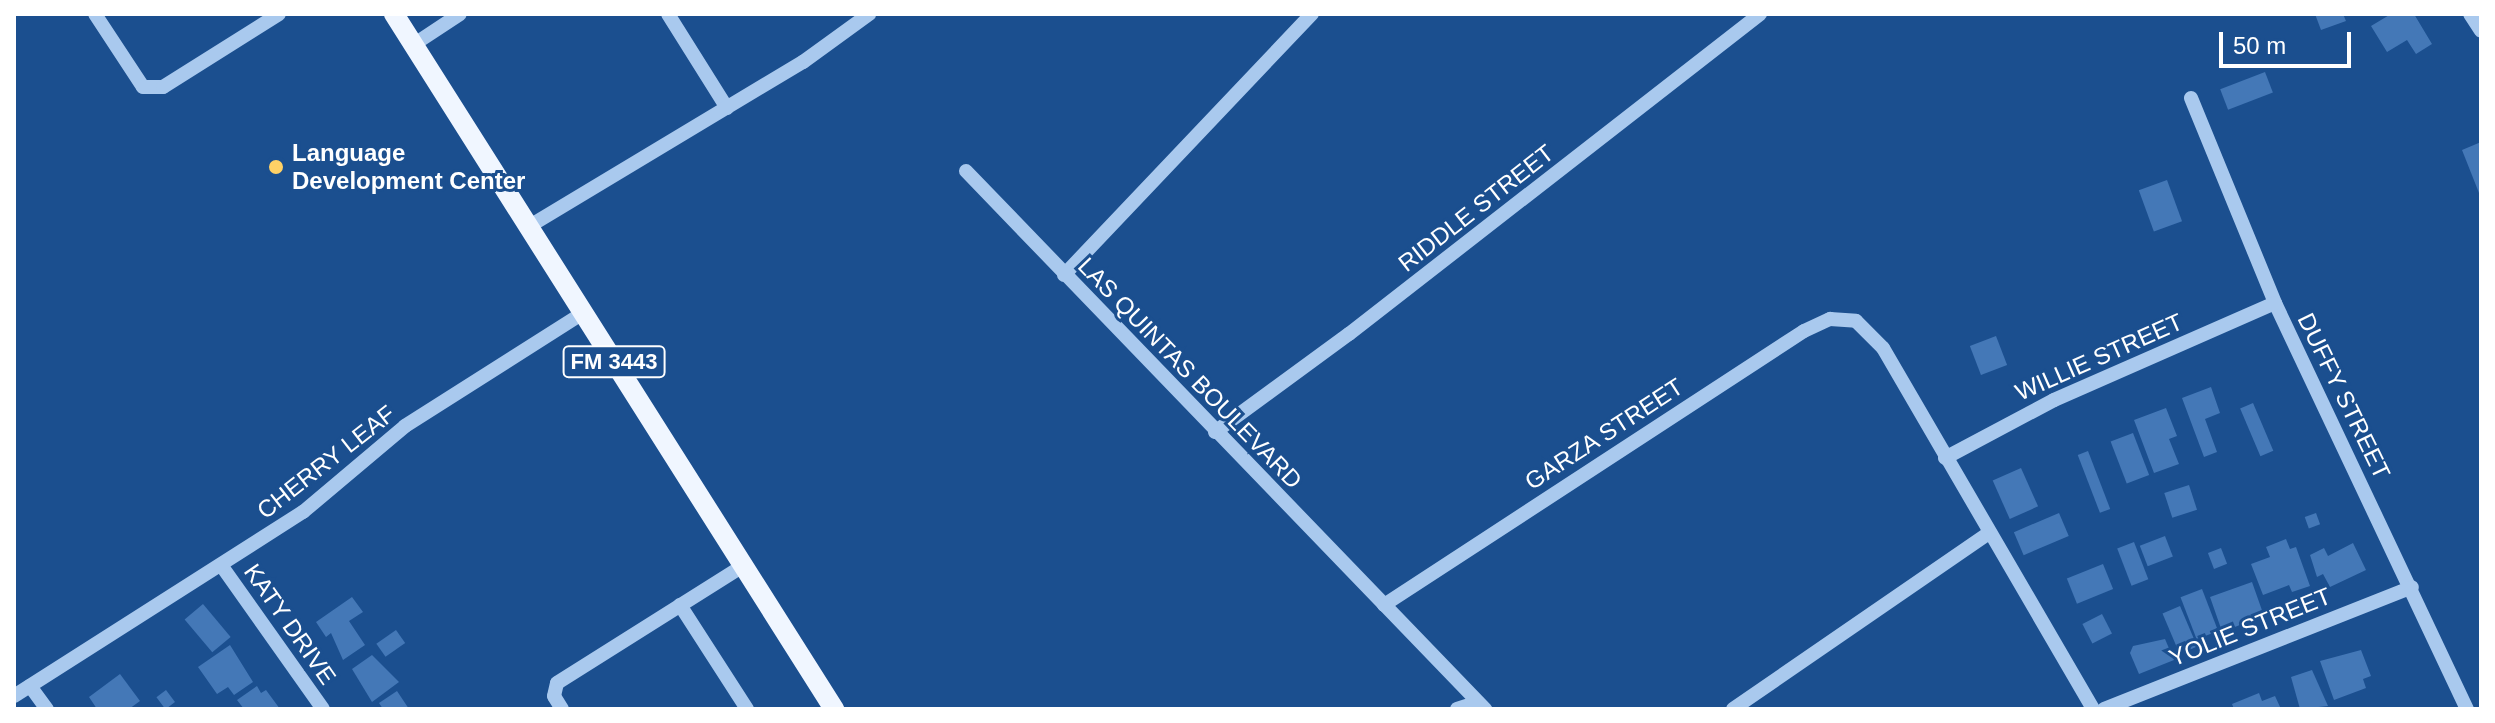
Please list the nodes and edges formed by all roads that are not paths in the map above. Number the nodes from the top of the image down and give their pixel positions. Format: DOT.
graph roads {
  1 [pos="95,14"];
  2 [pos="279,14"];
  3 [pos="394,14"];
  4 [pos="460,14"];
  5 [pos="668,14"];
  6 [pos="869,14"];
  7 [pos="1312,14"];
  8 [pos="1760,14"];
  9 [pos="2470,14"];
  10 [pos="2481,31"];
  11 [pos="413,45"];
  12 [pos="2191,98"];
  13 [pos="727,108"];
  14 [pos="966,171"];
  15 [pos="528,227"];
  16 [pos="1064,275"];
  17 [pos="2275,303"];
  18 [pos="583,313"];
  19 [pos="1215,432"];
  20 [pos="1945,458"];
  21 [pos="1989,533"];
  22 [pos="221,565"];
  23 [pos="743,566"];
  24 [pos="2412,587"];
  25 [pos="680,605"];
  26 [pos="1384,605"];
  27 [pos="30,686"];
  28 [pos="14,696"];
  29 [pos="1482,706"];
  30 [pos="47,709"];
  31 [pos="323,709"];
  32 [pos="562,709"];
  33 [pos="747,709"];
  34 [pos="834,709"];
  35 [pos="1457,709"];
  36 [pos="1733,709"];
  37 [pos="2093,709"];
  38 [pos="2104,709"];
  39 [pos="2467,709"];
  1 -- 2 [label="street"];
  3 -- 11 [label="main road, FM 3443"];
  4 -- 11 [label="street"];
  5 -- 13 [label="street"];
  6 -- 13 [label="street"];
  7 -- 16 [label="street"];
  8 -- 19 [label="street, RIDDLE STREET"];
  9 -- 10 [label="street"];
  11 -- 15 [label="main road, FM 3443"];
  12 -- 17 [label="street, DUFFY STREET"];
  13 -- 15 [label="street"];
  14 -- 16 [label="street, LAS QUINTAS BOULEVARD"];
  15 -- 18 [label="main road, FM 3443"];
  16 -- 19 [label="street, LAS QUINTAS BOULEVARD"];
  17 -- 20 [label="street, WILLIE STREET"];
  17 -- 24 [label="street, DUFFY STREET"];
  18 -- 22 [label="street, CHERRY LEAF"];
  18 -- 23 [label="main road, FM 3443"];
  19 -- 26 [label="street, LAS QUINTAS BOULEVARD"];
  20 -- 21 [label="street"];
  20 -- 26 [label="street, GARZA STREET"];
  21 -- 36 [label="street"];
  21 -- 37 [label="street"];
  22 -- 27 [label="street, CHERRY LEAF"];
  22 -- 31 [label="street, KATY DRIVE"];
  23 -- 25 [label="street"];
  23 -- 34 [label="main road, FM 3443"];
  24 -- 38 [label="street, YOLIE STREET"];
  24 -- 39 [label="street, DUFFY STREET"];
  25 -- 32 [label="street"];
  25 -- 33 [label="street"];
  26 -- 29 [label="street, LAS QUINTAS BOULEVARD"];
  27 -- 28 [label="street, CHERRY LEAF"];
  27 -- 30 [label="street"];
  29 -- 35 [label="street"];
}
